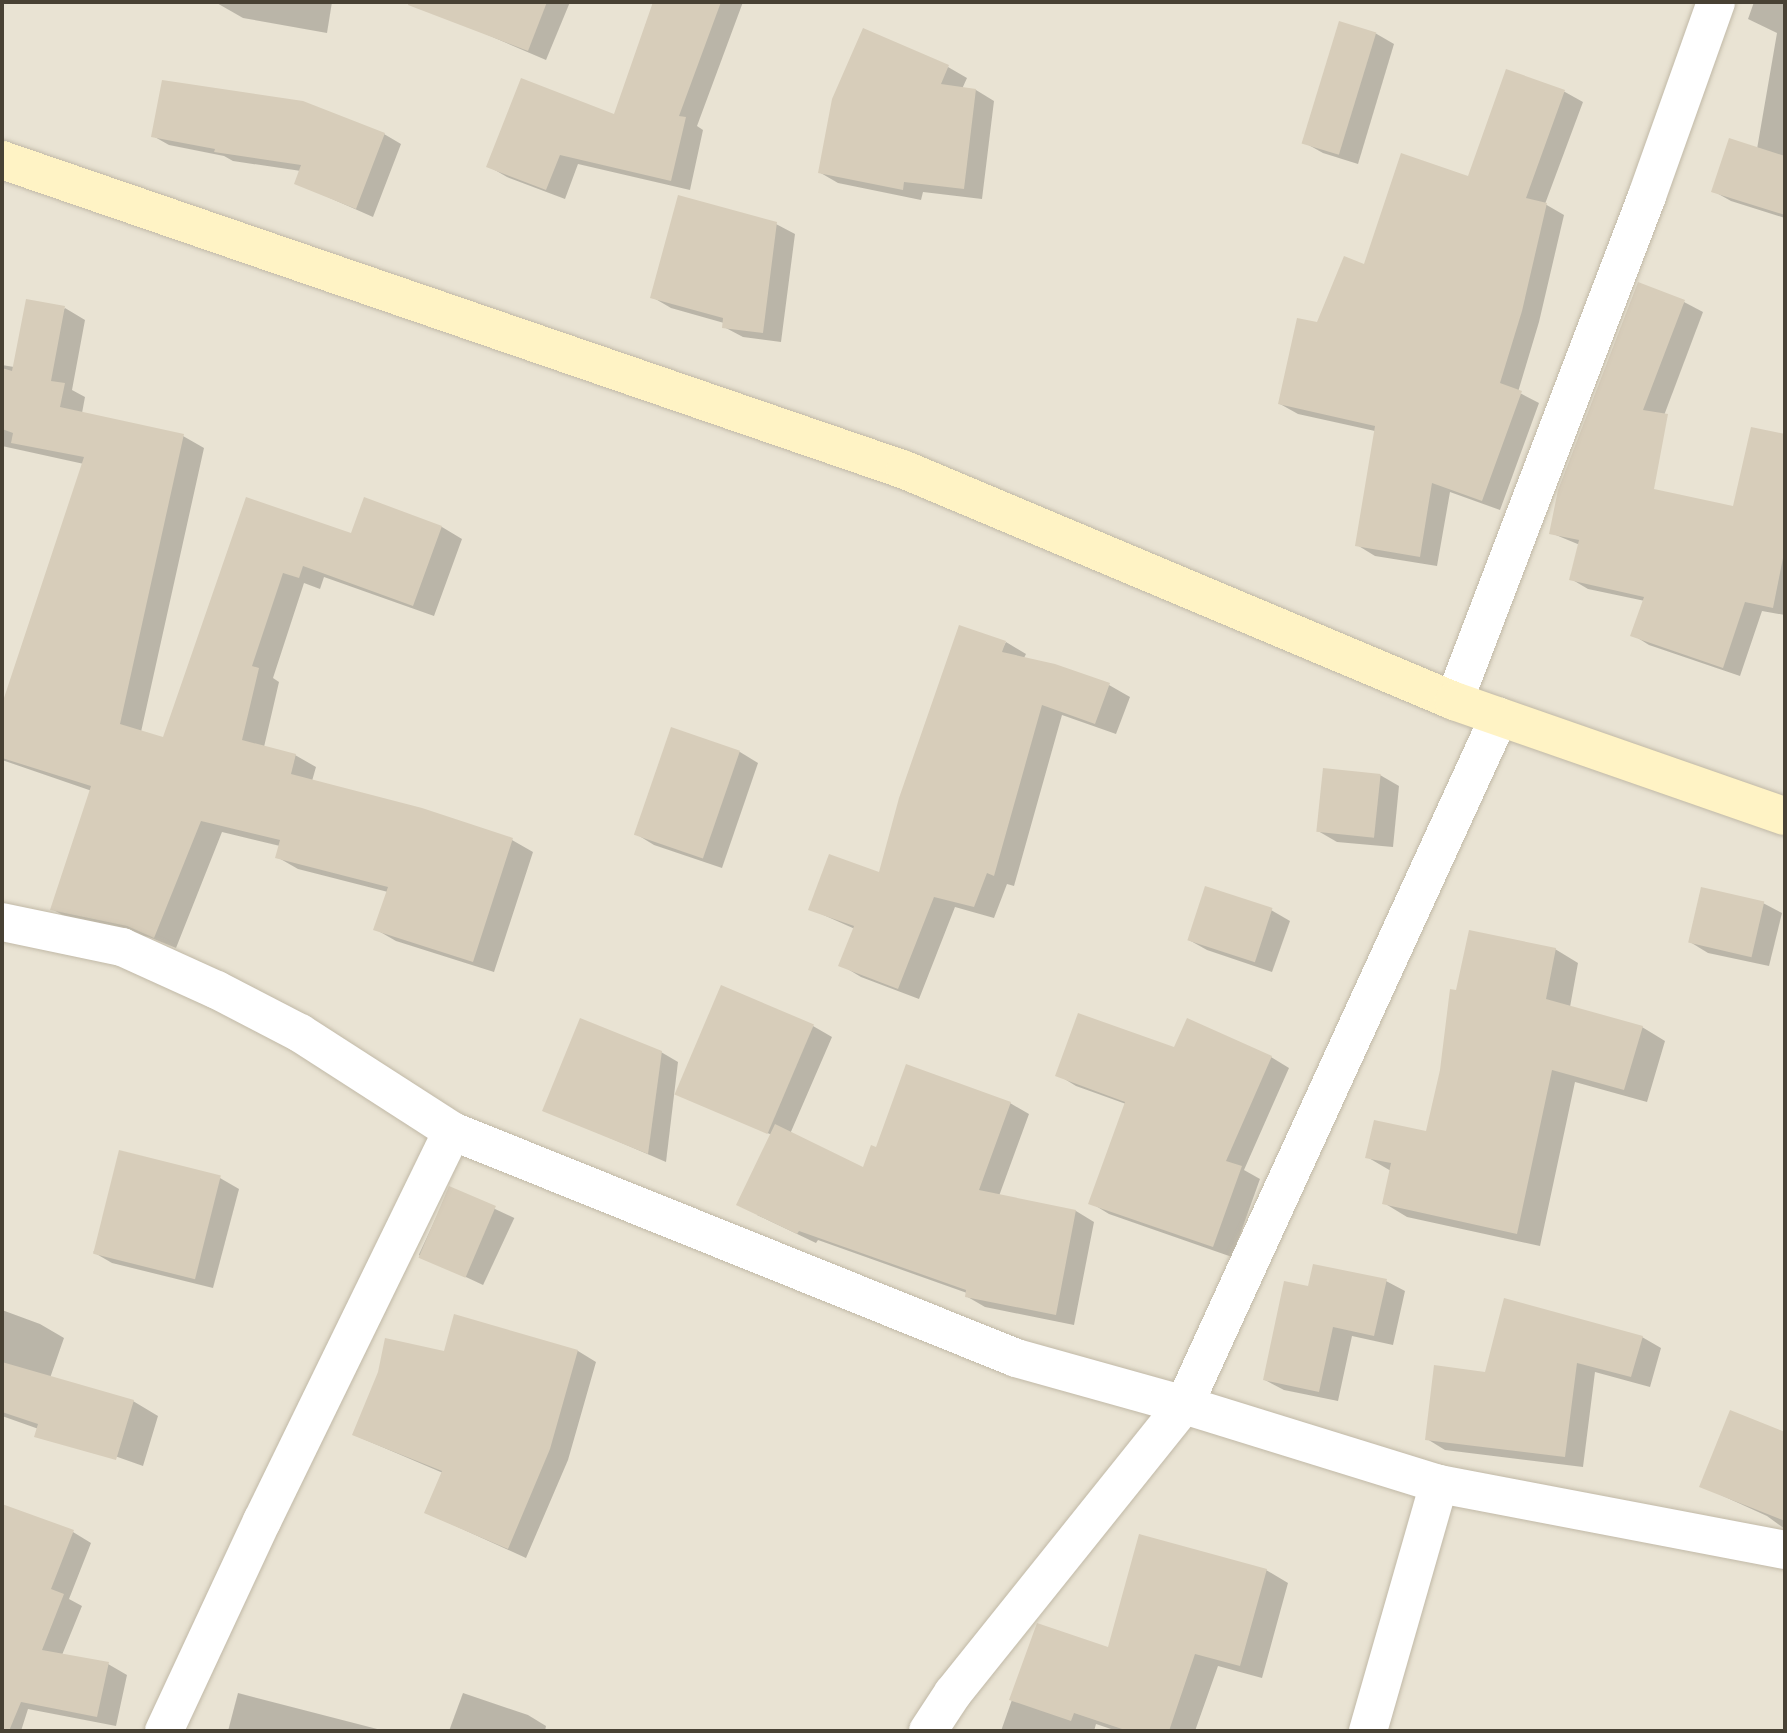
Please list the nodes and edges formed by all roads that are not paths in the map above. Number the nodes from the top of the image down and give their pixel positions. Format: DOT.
graph roads {
  1 [pos="1716,2"];
  2 [pos="2,160"];
  3 [pos="1454,701"];
  4 [pos="1499,717"];
  5 [pos="1785,816"];
  6 [pos="2,922"];
  7 [pos="452,1131"];
  8 [pos="1184,1405"];
  9 [pos="1440,1484"];
  10 [pos="1785,1550"];
  11 [pos="164,1731"];
  12 [pos="928,1731"];
  13 [pos="1368,1731"];
  1 -- 3 [label="street"];
  2 -- 3 [label="street"];
  3 -- 4 [label="street"];
  4 -- 5 [label="street"];
  4 -- 8 [label="street"];
  6 -- 7 [label="street"];
  7 -- 8 [label="street"];
  7 -- 11 [label="street"];
  8 -- 9 [label="street"];
  8 -- 12 [label="street"];
  9 -- 10 [label="street"];
  9 -- 13 [label="street"];
}
